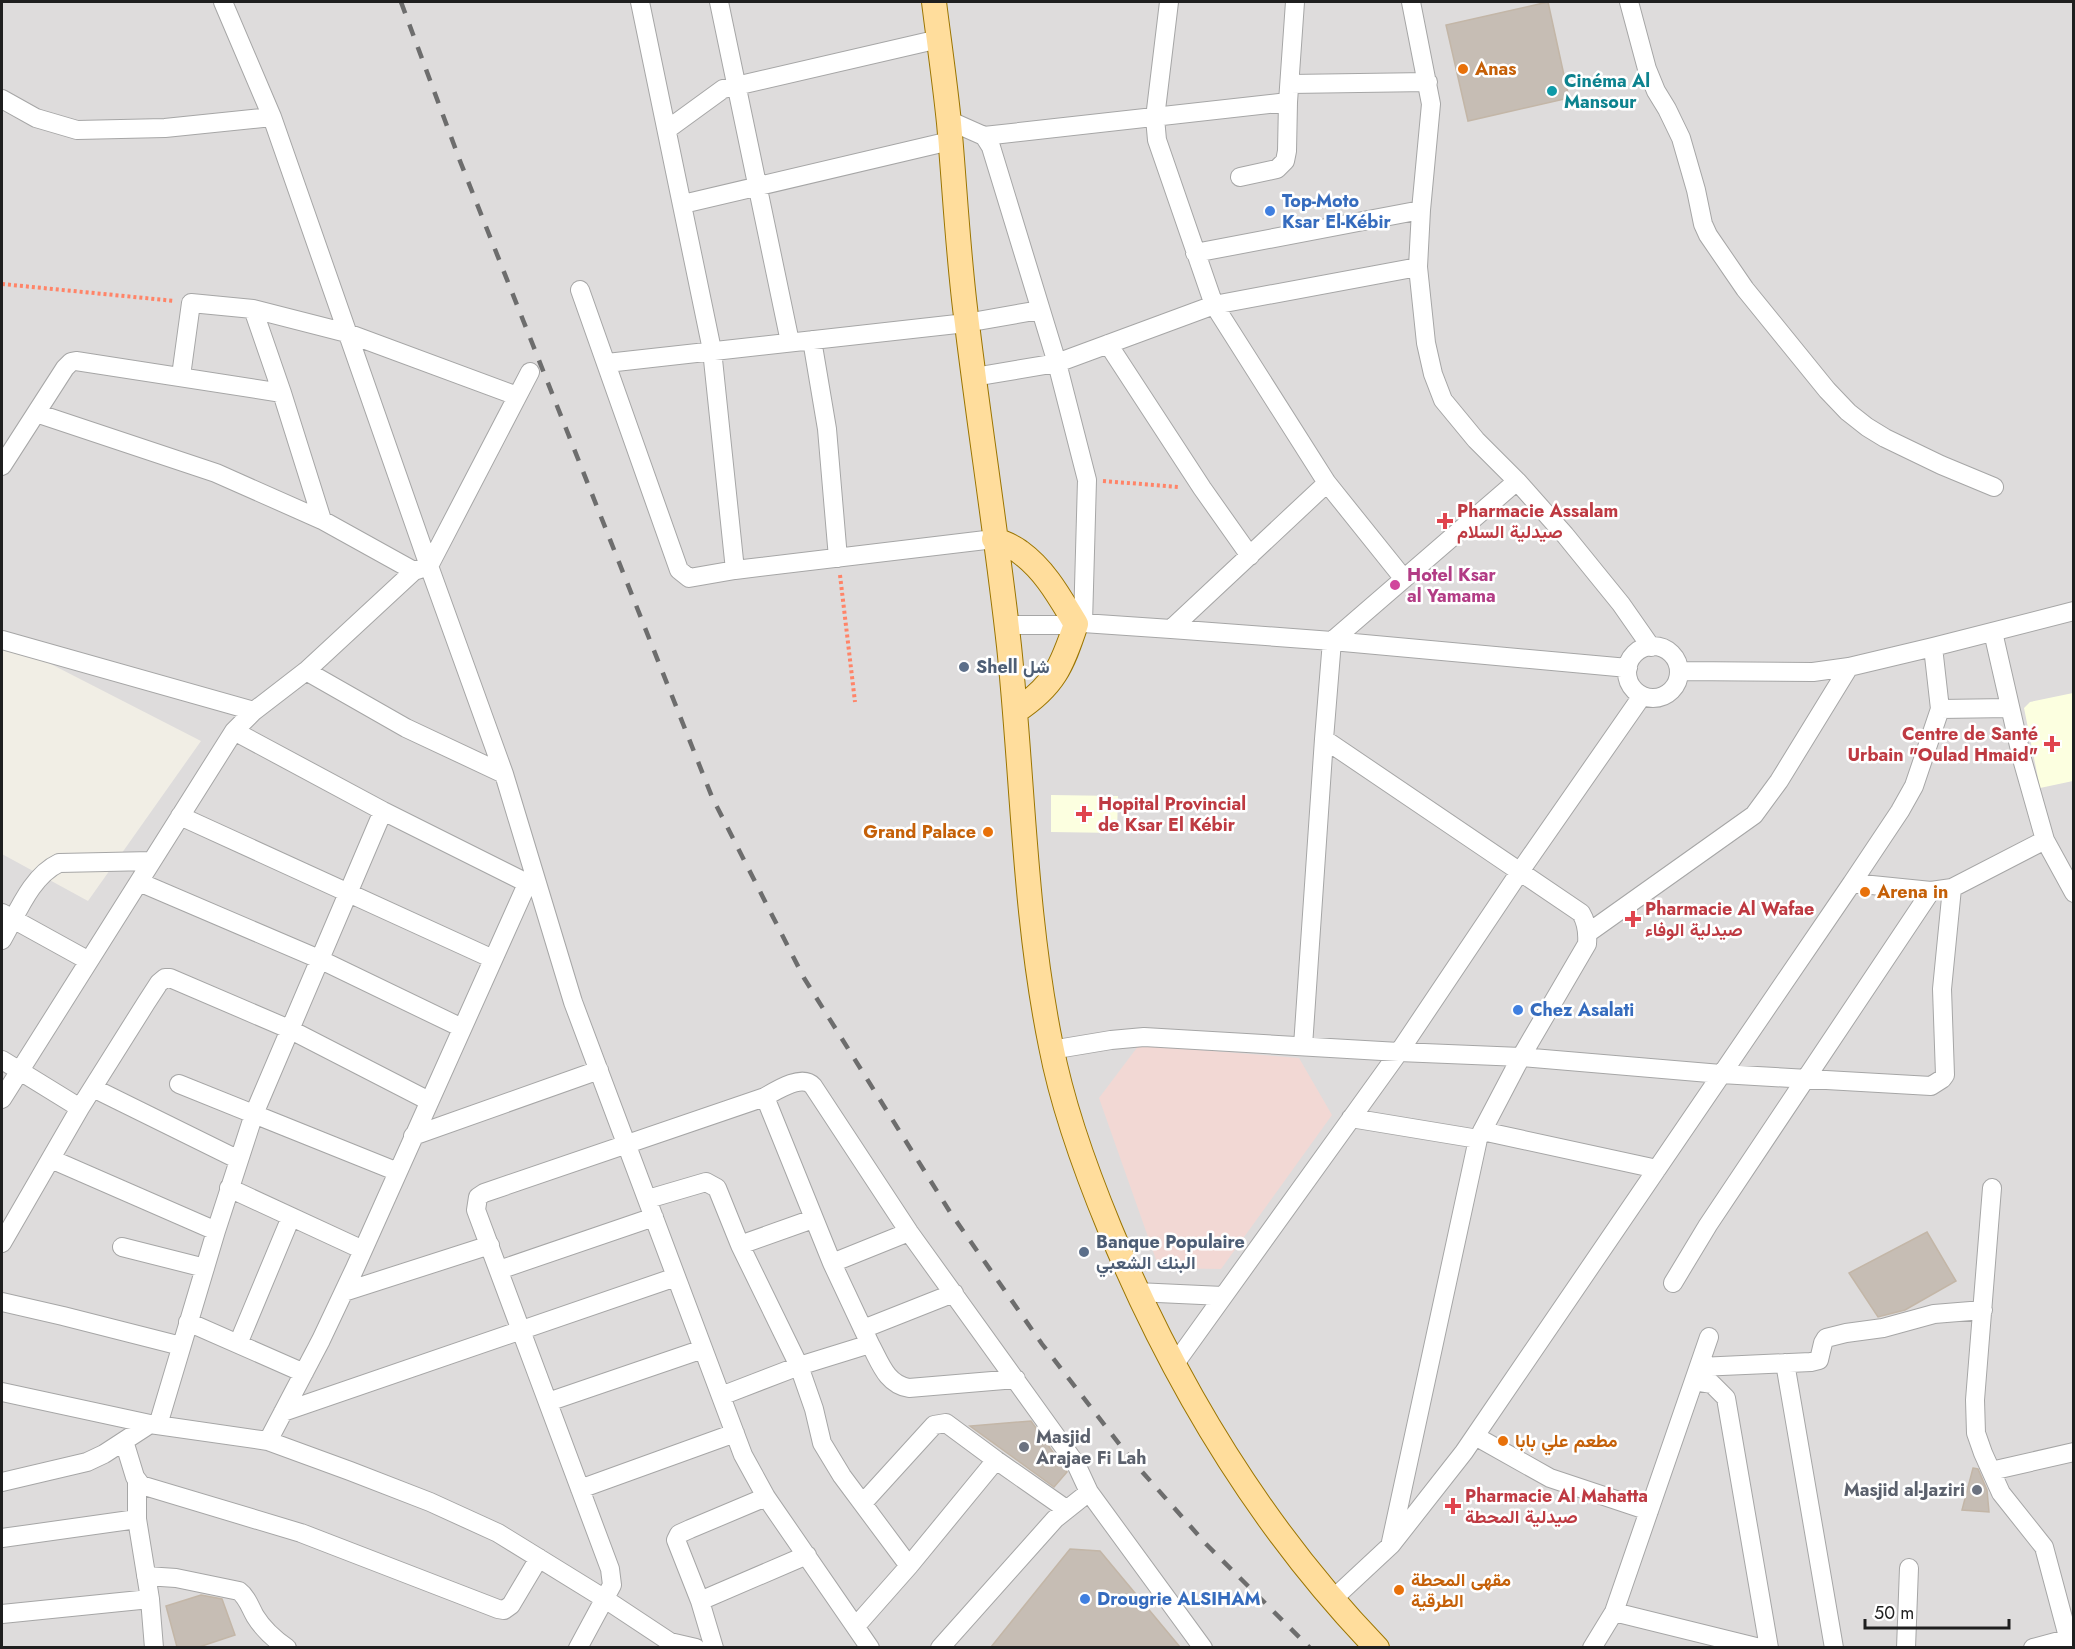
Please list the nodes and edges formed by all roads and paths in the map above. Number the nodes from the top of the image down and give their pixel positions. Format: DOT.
graph roads {
  1 [pos="223,2"];
  2 [pos="640,2"];
  3 [pos="719,2"];
  4 [pos="934,2"];
  5 [pos="1168,2"];
  6 [pos="1295,2"];
  7 [pos="1410,2"];
  8 [pos="1629,2"];
  9 [pos="939,39"];
  10 [pos="1428,82"];
  11 [pos="735,85"];
  12 [pos="1289,93"];
  13 [pos="2,99"];
  14 [pos="272,117"];
  15 [pos="1155,118"];
  16 [pos="668,129"];
  17 [pos="949,130"];
  18 [pos="984,136"];
  19 [pos="1240,177"];
  20 [pos="757,186"];
  21 [pos="683,204"];
  22 [pos="1421,210"];
  23 [pos="1195,253"];
  24 [pos="1418,267"];
  25 [pos="2,284"];
  26 [pos="579,290"];
  27 [pos="190,303"];
  28 [pos="1214,305"];
  29 [pos="253,309"];
  30 [pos="1040,310"];
  31 [pos="966,323"];
  32 [pos="347,333"];
  33 [pos="813,340"];
  34 [pos="790,342"];
  35 [pos="1108,344"];
  36 [pos="712,350"];
  37 [pos="606,363"];
  38 [pos="1057,363"];
  39 [pos="530,372"];
  40 [pos="181,376"];
  41 [pos="974,377"];
  42 [pos="282,393"];
  43 [pos="517,396"];
  44 [pos="36,413"];
  45 [pos="2,466"];
  46 [pos="1088,480"];
  47 [pos="1517,481"];
  48 [pos="1327,483"];
  49 [pos="1994,487"];
  50 [pos="1202,488"];
  51 [pos="321,520"];
  52 [pos="994,539"];
  53 [pos="1250,556"];
  54 [pos="838,558"];
  55 [pos="421,569"];
  56 [pos="735,570"];
  57 [pos="1404,579"];
  58 [pos="2073,611"];
  59 [pos="1080,624"];
  60 [pos="1006,625"];
  61 [pos="1171,629"];
  62 [pos="1993,632"];
  63 [pos="2,640"];
  64 [pos="1332,641"];
  65 [pos="1651,647"];
  66 [pos="1933,647"];
  67 [pos="1849,667"];
  68 [pos="1628,668"];
  69 [pos="306,671"];
  70 [pos="1679,671"];
  71 [pos="1642,696"];
  72 [pos="855,702"];
  73 [pos="2010,708"];
  74 [pos="1940,710"];
  75 [pos="254,711"];
  76 [pos="1016,711"];
  77 [pos="234,731"];
  78 [pos="1324,739"];
  79 [pos="504,774"];
  80 [pos="383,811"];
  81 [pos="180,816"];
  82 [pos="2045,840"];
  83 [pos="152,861"];
  84 [pos="1521,870"];
  85 [pos="139,882"];
  86 [pos="1852,883"];
  87 [pos="533,887"];
  88 [pos="1952,888"];
  89 [pos="1931,891"];
  90 [pos="348,892"];
  91 [pos="2073,893"];
  92 [pos="8,916"];
  93 [pos="1588,933"];
  94 [pos="2,940"];
  95 [pos="319,959"];
  96 [pos="493,959"];
  97 [pos="89,962"];
  98 [pos="462,1028"];
  99 [pos="289,1029"];
  100 [pos="1303,1046"];
  101 [pos="1051,1050"];
  102 [pos="1399,1052"];
  103 [pos="1521,1056"];
  104 [pos="2,1060"];
  105 [pos="19,1070"];
  106 [pos="599,1070"];
  107 [pos="1721,1074"];
  108 [pos="1806,1079"];
  109 [pos="179,1084"];
  110 [pos="93,1088"];
  111 [pos="765,1097"];
  112 [pos="2,1100"];
  113 [pos="429,1101"];
  114 [pos="80,1108"];
  115 [pos="254,1114"];
  116 [pos="1351,1118"];
  117 [pos="1480,1135"];
  118 [pos="413,1136"];
  119 [pos="627,1143"];
  120 [pos="51,1159"];
  121 [pos="239,1160"];
  122 [pos="1657,1169"];
  123 [pos="398,1172"];
  124 [pos="230,1188"];
  125 [pos="1992,1188"];
  126 [pos="648,1199"];
  127 [pos="291,1217"];
  128 [pos="654,1217"];
  129 [pos="813,1220"];
  130 [pos="216,1231"];
  131 [pos="909,1232"];
  132 [pos="2,1243"];
  133 [pos="490,1245"];
  134 [pos="740,1245"];
  135 [pos="122,1247"];
  136 [pos="363,1250"];
  137 [pos="831,1263"];
  138 [pos="205,1268"];
  139 [pos="499,1270"];
  140 [pos="676,1276"];
  141 [pos="1672,1283"];
  142 [pos="344,1292"];
  143 [pos="1136,1292"];
  144 [pos="954,1293"];
  145 [pos="1223,1296"];
  146 [pos="2,1302"];
  147 [pos="1983,1310"];
  148 [pos="188,1322"];
  149 [pos="522,1331"];
  150 [pos="867,1336"];
  151 [pos="1709,1337"];
  152 [pos="238,1344"];
  153 [pos="181,1346"];
  154 [pos="703,1349"];
  155 [pos="1785,1363"];
  156 [pos="1173,1365"];
  157 [pos="799,1366"];
  158 [pos="304,1373"];
  159 [pos="1696,1374"];
  160 [pos="1016,1379"];
  161 [pos="2,1392"];
  162 [pos="721,1396"];
  163 [pos="549,1402"];
  164 [pos="284,1413"];
  165 [pos="154,1425"];
  166 [pos="735,1433"];
  167 [pos="1475,1436"];
  168 [pos="124,1441"];
  169 [pos="268,1441"];
  170 [pos="2073,1452"];
  171 [pos="996,1460"];
  172 [pos="1991,1471"];
  173 [pos="2,1482"];
  174 [pos="137,1482"];
  175 [pos="580,1489"];
  176 [pos="1089,1492"];
  177 [pos="766,1497"];
  178 [pos="863,1503"];
  179 [pos="1066,1509"];
  180 [pos="1649,1511"];
  181 [pos="137,1519"];
  182 [pos="2,1538"];
  183 [pos="1391,1545"];
  184 [pos="807,1554"];
  185 [pos="539,1558"];
  186 [pos="909,1566"];
  187 [pos="1909,1568"];
  188 [pos="146,1576"];
  189 [pos="150,1599"];
  190 [pos="605,1599"];
  191 [pos="1333,1599"];
  192 [pos="700,1601"];
  193 [pos="1614,1612"];
  194 [pos="2,1614"];
  195 [pos="856,1626"];
  196 [pos="2071,1637"];
  197 [pos="1731,1644"];
  198 [pos="669,1645"];
  199 [pos="154,1647"];
  200 [pos="286,1647"];
  201 [pos="578,1647"];
  202 [pos="696,1647"];
  203 [pos="714,1647"];
  204 [pos="870,1647"];
  205 [pos="940,1647"];
  206 [pos="1203,1647"];
  207 [pos="1377,1647"];
  208 [pos="1592,1647"];
  209 [pos="1760,1647"];
  210 [pos="1769,1647"];
  211 [pos="1834,1647"];
  212 [pos="1906,1647"];
  213 [pos="2033,1647"];
  1 -- 14 [label="street"];
  2 -- 16 [label="street"];
  3 -- 11 [label="street"];
  4 -- 9 [label="main road"];
  5 -- 15 [label="street"];
  6 -- 12 [label="street"];
  7 -- 10 [label="street"];
  8 -- 49 [label="street"];
  9 -- 11 [label="street"];
  9 -- 17 [label="main road"];
  10 -- 12 [label="street"];
  10 -- 22 [label="street"];
  11 -- 16 [label="street"];
  11 -- 20 [label="street"];
  12 -- 15 [label="street"];
  12 -- 19 [label="street"];
  13 -- 14 [label="street"];
  14 -- 32 [label="street"];
  15 -- 18 [label="street"];
  15 -- 23 [label="street"];
  16 -- 21 [label="street"];
  17 -- 18 [label="street"];
  17 -- 20 [label="street"];
  17 -- 31 [label="main road"];
  18 -- 30 [label="street"];
  20 -- 21 [label="street"];
  20 -- 34 [label="street"];
  21 -- 36 [label="street"];
  22 -- 23 [label="street"];
  22 -- 24 [label="street"];
  23 -- 28 [label="street"];
  24 -- 28 [label="street"];
  24 -- 47 [label="street"];
  25 -- 27 [label="path"];
  26 -- 37 [label="street"];
  27 -- 29 [label="street"];
  27 -- 40 [label="street"];
  28 -- 35 [label="street"];
  28 -- 48 [label="street"];
  29 -- 32 [label="street"];
  29 -- 42 [label="street"];
  30 -- 31 [label="street"];
  30 -- 38 [label="street"];
  31 -- 33 [label="street"];
  31 -- 41 [label="main road"];
  32 -- 43 [label="street"];
  32 -- 55 [label="street"];
  33 -- 34 [label="street"];
  33 -- 54 [label="street"];
  34 -- 36 [label="street"];
  35 -- 38 [label="street"];
  35 -- 50 [label="street"];
  36 -- 37 [label="street"];
  36 -- 56 [label="street"];
  37 -- 56 [label="street"];
  38 -- 41 [label="street"];
  38 -- 46 [label="street"];
  39 -- 43 [label="street"];
  40 -- 42 [label="street"];
  40 -- 44 [label="street"];
  41 -- 52 [label="main road"];
  42 -- 51 [label="street"];
  43 -- 55 [label="street"];
  44 -- 45 [label="street"];
  44 -- 51 [label="street"];
  46 -- 50 [label="path"];
  46 -- 59 [label="street"];
  47 -- 57 [label="street"];
  47 -- 65 [label="street"];
  48 -- 53 [label="street"];
  48 -- 57 [label="street"];
  50 -- 53 [label="street"];
  51 -- 55 [label="street"];
  52 -- 54 [label="street"];
  52 -- 59 [label="main road"];
  52 -- 60 [label="main road"];
  53 -- 61 [label="street"];
  54 -- 56 [label="street"];
  54 -- 72 [label="path"];
  55 -- 69 [label="street"];
  55 -- 79 [label="street"];
  57 -- 64 [label="street"];
  58 -- 62 [label="street"];
  59 -- 60 [label="street"];
  59 -- 61 [label="street"];
  59 -- 76 [label="main road"];
  60 -- 76 [label="main road"];
  61 -- 64 [label="street"];
  62 -- 66 [label="street"];
  62 -- 73 [label="street"];
  63 -- 75 [label="street"];
  64 -- 68 [label="street"];
  64 -- 78 [label="street"];
  65 -- 68 [label="street"];
  65 -- 70 [label="street"];
  66 -- 67 [label="street"];
  66 -- 74 [label="street"];
  67 -- 70 [label="street"];
  67 -- 93 [label="street"];
  68 -- 71 [label="street"];
  69 -- 75 [label="street"];
  69 -- 79 [label="street"];
  70 -- 71 [label="street"];
  71 -- 84 [label="street"];
  73 -- 74 [label="street"];
  73 -- 82 [label="street"];
  74 -- 86 [label="street"];
  75 -- 77 [label="street"];
  76 -- 101 [label="main road"];
  77 -- 80 [label="street"];
  77 -- 81 [label="street"];
  78 -- 84 [label="street"];
  78 -- 100 [label="street"];
  79 -- 87 [label="street"];
  80 -- 87 [label="street"];
  80 -- 90 [label="street"];
  81 -- 83 [label="street"];
  81 -- 90 [label="street"];
  82 -- 88 [label="street"];
  82 -- 91 [label="street"];
  83 -- 85 [label="street"];
  83 -- 92 [label="street"];
  84 -- 93 [label="street"];
  84 -- 102 [label="street"];
  85 -- 95 [label="street"];
  85 -- 97 [label="street"];
  86 -- 89 [label="street"];
  86 -- 107 [label="street"];
  87 -- 96 [label="street"];
  87 -- 106 [label="street"];
  88 -- 89 [label="street"];
  88 -- 108 [label="street"];
  89 -- 108 [label="street"];
  90 -- 95 [label="street"];
  90 -- 96 [label="street"];
  92 -- 94 [label="street"];
  92 -- 97 [label="street"];
  93 -- 103 [label="street"];
  95 -- 98 [label="street"];
  95 -- 99 [label="street"];
  96 -- 98 [label="street"];
  97 -- 105 [label="street"];
  98 -- 113 [label="street"];
  99 -- 110 [label="street"];
  99 -- 113 [label="street"];
  99 -- 115 [label="street"];
  100 -- 101 [label="street"];
  100 -- 102 [label="street"];
  101 -- 143 [label="main road"];
  102 -- 103 [label="street"];
  102 -- 116 [label="street"];
  103 -- 107 [label="street"];
  103 -- 117 [label="street"];
  104 -- 105 [label="street"];
  105 -- 112 [label="street"];
  105 -- 114 [label="street"];
  106 -- 118 [label="street"];
  106 -- 119 [label="street"];
  107 -- 108 [label="street"];
  107 -- 122 [label="street"];
  108 -- 141 [label="street"];
  109 -- 115 [label="street"];
  110 -- 114 [label="street"];
  110 -- 121 [label="street"];
  111 -- 119 [label="street"];
  111 -- 129 [label="street"];
  111 -- 131 [label="street"];
  113 -- 118 [label="street"];
  114 -- 120 [label="street"];
  115 -- 121 [label="street"];
  115 -- 123 [label="street"];
  116 -- 117 [label="street"];
  116 -- 145 [label="street"];
  117 -- 122 [label="street"];
  117 -- 183 [label="street"];
  118 -- 123 [label="street"];
  119 -- 126 [label="street"];
  119 -- 133 [label="street"];
  120 -- 130 [label="street"];
  120 -- 132 [label="street"];
  121 -- 124 [label="street"];
  122 -- 167 [label="street"];
  123 -- 136 [label="street"];
  124 -- 127 [label="street"];
  124 -- 130 [label="street"];
  125 -- 147 [label="street"];
  126 -- 128 [label="street"];
  126 -- 134 [label="street"];
  127 -- 136 [label="street"];
  127 -- 152 [label="street"];
  128 -- 139 [label="street"];
  128 -- 140 [label="street"];
  129 -- 134 [label="street"];
  129 -- 137 [label="street"];
  130 -- 138 [label="street"];
  131 -- 137 [label="street"];
  131 -- 144 [label="street"];
  133 -- 139 [label="street"];
  133 -- 142 [label="street"];
  134 -- 157 [label="street"];
  135 -- 138 [label="street"];
  136 -- 142 [label="street"];
  137 -- 150 [label="street"];
  138 -- 148 [label="street"];
  139 -- 149 [label="street"];
  140 -- 149 [label="street"];
  140 -- 154 [label="street"];
  142 -- 158 [label="street"];
  143 -- 145 [label="street"];
  143 -- 156 [label="main road"];
  144 -- 150 [label="street"];
  144 -- 160 [label="street"];
  145 -- 156 [label="street"];
  146 -- 153 [label="street"];
  147 -- 155 [label="street"];
  147 -- 172 [label="street"];
  148 -- 152 [label="street"];
  148 -- 153 [label="street"];
  149 -- 163 [label="street"];
  149 -- 164 [label="street"];
  150 -- 157 [label="street"];
  150 -- 160 [label="street"];
  151 -- 159 [label="street"];
  152 -- 158 [label="street"];
  153 -- 165 [label="street"];
  154 -- 162 [label="street"];
  154 -- 163 [label="street"];
  155 -- 159 [label="street"];
  155 -- 211 [label="street"];
  156 -- 191 [label="main road"];
  157 -- 162 [label="street"];
  157 -- 178 [label="street"];
  158 -- 164 [label="street"];
  159 -- 180 [label="street"];
  159 -- 210 [label="street"];
  160 -- 176 [label="street"];
  161 -- 165 [label="street"];
  162 -- 166 [label="street"];
  163 -- 175 [label="street"];
  164 -- 169 [label="street"];
  165 -- 168 [label="street"];
  165 -- 169 [label="street"];
  166 -- 175 [label="street"];
  166 -- 177 [label="street"];
  167 -- 180 [label="street"];
  167 -- 183 [label="street"];
  168 -- 173 [label="street"];
  168 -- 174 [label="street"];
  169 -- 185 [label="street"];
  170 -- 172 [label="street"];
  171 -- 178 [label="street"];
  171 -- 179 [label="street"];
  171 -- 186 [label="street"];
  172 -- 196 [label="street"];
  174 -- 181 [label="street"];
  174 -- 185 [label="street"];
  175 -- 190 [label="street"];
  176 -- 179 [label="street"];
  176 -- 206 [label="street"];
  177 -- 184 [label="street"];
  177 -- 192 [label="street"];
  178 -- 186 [label="street"];
  179 -- 205 [label="street"];
  180 -- 193 [label="street"];
  181 -- 182 [label="street"];
  181 -- 188 [label="street"];
  183 -- 191 [label="street"];
  184 -- 192 [label="street"];
  184 -- 195 [label="street"];
  185 -- 190 [label="street"];
  186 -- 195 [label="street"];
  187 -- 212 [label="street"];
  188 -- 189 [label="street"];
  188 -- 200 [label="street"];
  189 -- 194 [label="street"];
  189 -- 199 [label="street"];
  190 -- 198 [label="street"];
  190 -- 201 [label="street"];
  191 -- 207 [label="main road"];
  192 -- 203 [label="street"];
  193 -- 197 [label="street"];
  193 -- 208 [label="street"];
  195 -- 204 [label="street"];
  196 -- 213 [label="street"];
  197 -- 209 [label="street"];
  198 -- 202 [label="street"];
}
